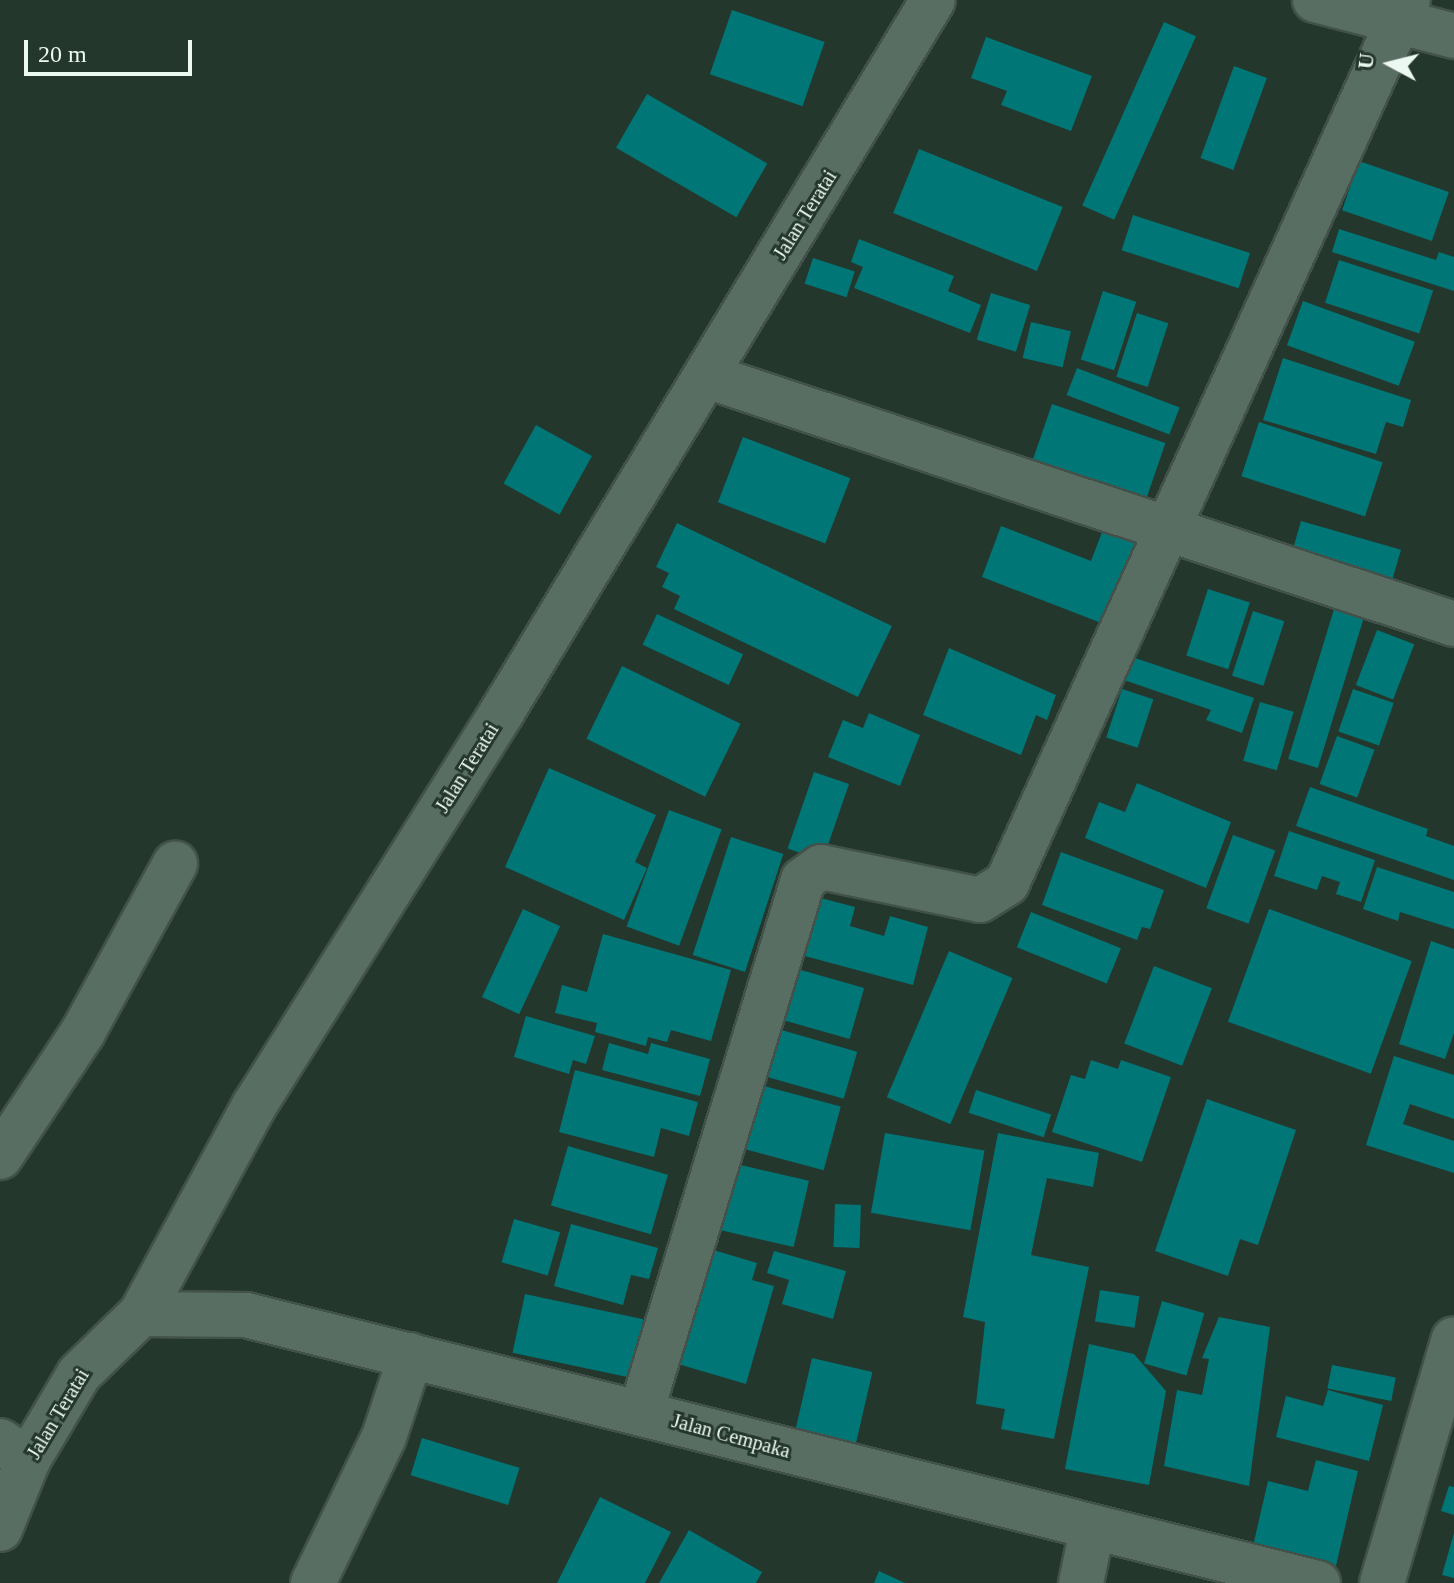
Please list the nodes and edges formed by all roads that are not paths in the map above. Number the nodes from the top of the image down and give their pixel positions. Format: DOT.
graph roads {
  1 [pos="933,0"];
  2 [pos="1315,0"];
  3 [pos="1404,11"];
  4 [pos="1454,36"];
  5 [pos="707,376"];
  6 [pos="1165,529"];
  7 [pos="1454,624"];
  8 [pos="175,864"];
  9 [pos="0,1157"];
  10 [pos="141,1314"];
  11 [pos="1454,1339"];
  12 [pos="411,1355"];
  13 [pos="641,1412"];
  14 [pos="14,1451"];
  15 [pos="0,1529"];
  16 [pos="1092,1530"];
  17 [pos="1082,1581"];
  18 [pos="313,1583"];
  19 [pos="1318,1583"];
  20 [pos="1382,1583"];
  1 -- 5 [label="street, Jalan Teratai"];
  2 -- 3 [label="street"];
  3 -- 4 [label="street"];
  3 -- 6 [label="street"];
  5 -- 6 [label="street"];
  5 -- 10 [label="street, Jalan Teratai"];
  6 -- 7 [label="street"];
  6 -- 13 [label="street"];
  8 -- 9 [label="street"];
  10 -- 12 [label="street, Jalan Cempaka"];
  10 -- 14 [label="street, Jalan Teratai"];
  11 -- 20 [label="street"];
  12 -- 13 [label="street, Jalan Cempaka"];
  12 -- 18 [label="street"];
  13 -- 16 [label="street, Jalan Cempaka"];
  14 -- 15 [label="street, Jalan Teratai"];
  16 -- 17 [label="street"];
  16 -- 19 [label="street, Jalan Cempaka"];
}
